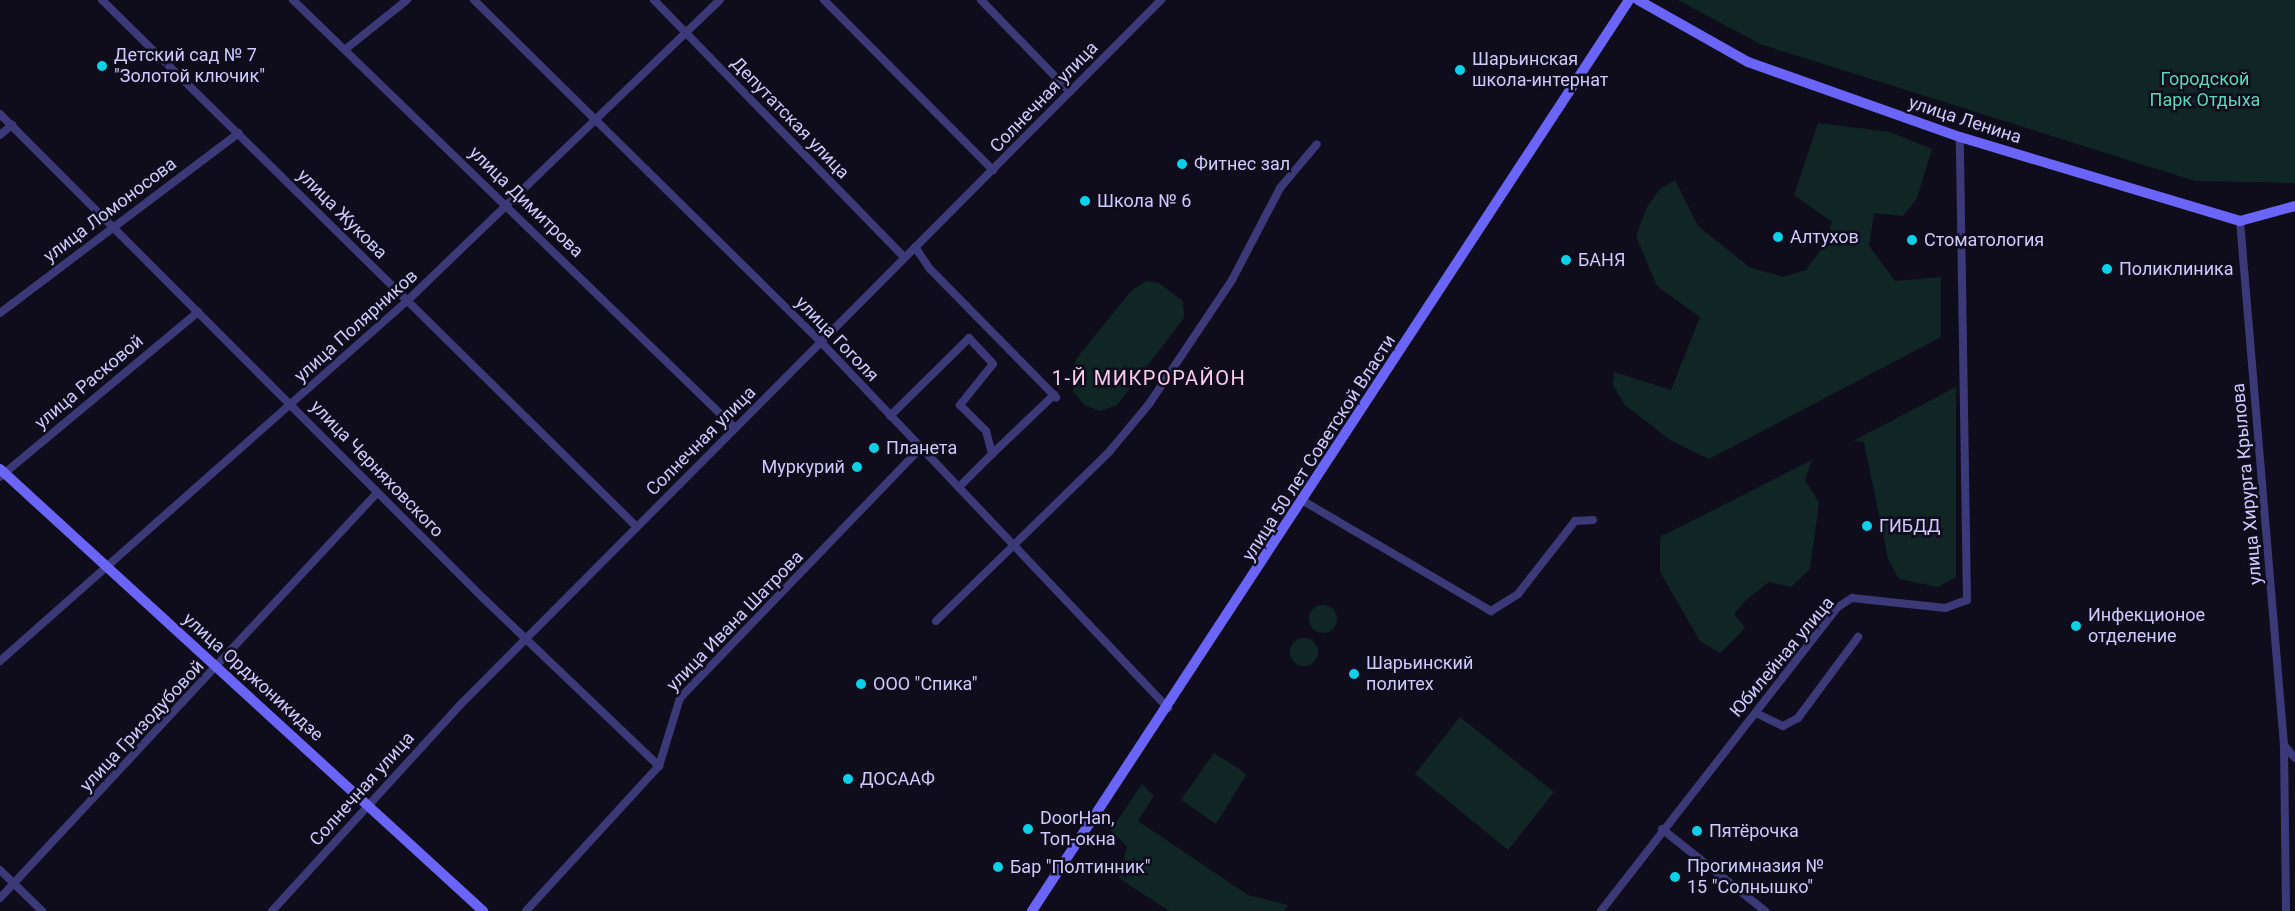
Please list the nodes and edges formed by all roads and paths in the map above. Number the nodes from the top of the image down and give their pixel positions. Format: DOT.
graph roads {
  1 [pos="102,0"];
  2 [pos="293,0"];
  3 [pos="407,0"];
  4 [pos="474,0"];
  5 [pos="654,0"];
  6 [pos="720,0"];
  7 [pos="824,0"];
  8 [pos="981,0"];
  9 [pos="1629,0"];
  10 [pos="1638,0"];
  11 [pos="1157,1"];
  12 [pos="687,34"];
  13 [pos="347,48"];
  14 [pos="1070,92"];
  15 [pos="0,114"];
  16 [pos="597,122"];
  17 [pos="12,125"];
  18 [pos="239,133"];
  19 [pos="0,135"];
  20 [pos="1960,137"];
  21 [pos="1317,144"];
  22 [pos="993,170"];
  23 [pos="510,206"];
  24 [pos="2295,206"];
  25 [pos="2240,220"];
  26 [pos="112,225"];
  27 [pos="915,247"];
  28 [pos="904,258"];
  29 [pos="408,300"];
  30 [pos="0,312"];
  31 [pos="198,312"];
  32 [pos="820,341"];
  33 [pos="293,404"];
  34 [pos="890,416"];
  35 [pos="735,428"];
  36 [pos="921,448"];
  37 [pos="992,454"];
  38 [pos="2,473"];
  39 [pos="959,487"];
  40 [pos="377,493"];
  41 [pos="1305,502"];
  42 [pos="1593,520"];
  43 [pos="637,527"];
  44 [pos="1012,545"];
  45 [pos="109,567"];
  46 [pos="936,621"];
  47 [pos="1858,637"];
  48 [pos="526,638"];
  49 [pos="0,661"];
  50 [pos="218,667"];
  51 [pos="1168,709"];
  52 [pos="1756,713"];
  53 [pos="2284,745"];
  54 [pos="2295,758"];
  55 [pos="660,766"];
  56 [pos="370,803"];
  57 [pos="1662,829"];
  58 [pos="0,870"];
  59 [pos="14,883"];
  60 [pos="0,898"];
  61 [pos="42,911"];
  62 [pos="272,911"];
  63 [pos="483,911"];
  64 [pos="526,911"];
  65 [pos="1032,911"];
  66 [pos="1601,911"];
  67 [pos="1765,911"];
  68 [pos="2286,911"];
  1 -- 18 [label="street, улица Жукова"];
  2 -- 13 [label="street, улица Димитрова"];
  3 -- 13 [label="street"];
  4 -- 16 [label="street, улица Гоголя"];
  5 -- 12 [label="street, Депутатская улица"];
  6 -- 12 [label="street, улица Полярников"];
  7 -- 22 [label="street"];
  8 -- 14 [label="street"];
  9 -- 41 [label="street, улица 50 лет Советской Власти"];
  10 -- 20 [label="street, улица Ленина"];
  11 -- 14 [label="street, Солнечная улица"];
  12 -- 16 [label="street, улица Полярников"];
  12 -- 28 [label="street, Депутатская улица"];
  13 -- 23 [label="street, улица Димитрова"];
  14 -- 22 [label="street, Солнечная улица"];
  15 -- 17 [label="street, улица Черняховского"];
  16 -- 23 [label="street, улица Полярников"];
  16 -- 32 [label="street, улица Гоголя"];
  17 -- 19 [label="street"];
  17 -- 26 [label="street, улица Черняховского"];
  18 -- 26 [label="street, улица Ломоносова"];
  18 -- 29 [label="street, улица Жукова"];
  20 -- 25 [label="street, улица Ленина"];
  20 -- 52 [label="street, Юбилейная улица"];
  21 -- 44 [label="street"];
  22 -- 27 [label="street, Солнечная улица"];
  23 -- 29 [label="street, улица Полярников"];
  23 -- 35 [label="street, улица Димитрова"];
  24 -- 25 [label="street"];
  25 -- 53 [label="street, улица Хирурга Крылова"];
  26 -- 30 [label="street, улица Ломоносова"];
  26 -- 31 [label="street, улица Черняховского"];
  27 -- 28 [label="street, Солнечная улица"];
  27 -- 37 [label="street"];
  28 -- 32 [label="street, Солнечная улица"];
  29 -- 33 [label="street, улица Полярников"];
  29 -- 43 [label="street, улица Жукова"];
  31 -- 33 [label="street, улица Черняховского"];
  31 -- 38 [label="street, улица Расковой"];
  32 -- 34 [label="street, улица Гоголя"];
  32 -- 35 [label="street, Солнечная улица"];
  33 -- 40 [label="street, улица Черняховского"];
  33 -- 45 [label="street, улица Полярников"];
  34 -- 36 [label="street, улица Гоголя"];
  34 -- 37 [label="street"];
  35 -- 43 [label="street, Солнечная улица"];
  36 -- 39 [label="street, улица Гоголя"];
  36 -- 55 [label="street, улица Ивана Шатрова"];
  37 -- 39 [label="street"];
  38 -- 45 [label="street, улица Орджоникидзе"];
  39 -- 44 [label="street, улица Гоголя"];
  40 -- 48 [label="street, улица Черняховского"];
  40 -- 50 [label="street, улица Гризодубовой"];
  41 -- 42 [label="street"];
  41 -- 51 [label="street, улица 50 лет Советской Власти"];
  43 -- 48 [label="street, Солнечная улица"];
  44 -- 46 [label="street"];
  44 -- 51 [label="street, улица Гоголя"];
  45 -- 49 [label="street, улица Полярников"];
  45 -- 50 [label="street, улица Орджоникидзе"];
  47 -- 52 [label="street"];
  48 -- 55 [label="street, улица Черняховского"];
  48 -- 56 [label="street, Солнечная улица"];
  50 -- 56 [label="street, улица Орджоникидзе"];
  50 -- 59 [label="street, улица Гризодубовой"];
  51 -- 65 [label="street, улица 50 лет Советской Власти"];
  52 -- 57 [label="street, Юбилейная улица"];
  53 -- 54 [label="street"];
  53 -- 68 [label="street, улица Хирурга Крылова"];
  55 -- 64 [label="street, улица Ивана Шатрова"];
  56 -- 62 [label="street, Солнечная улица"];
  56 -- 63 [label="street, улица Орджоникидзе"];
  57 -- 66 [label="street, Юбилейная улица"];
  57 -- 67 [label="street"];
  58 -- 59 [label="street"];
  59 -- 60 [label="street, улица Гризодубовой"];
  59 -- 61 [label="street"];
}
